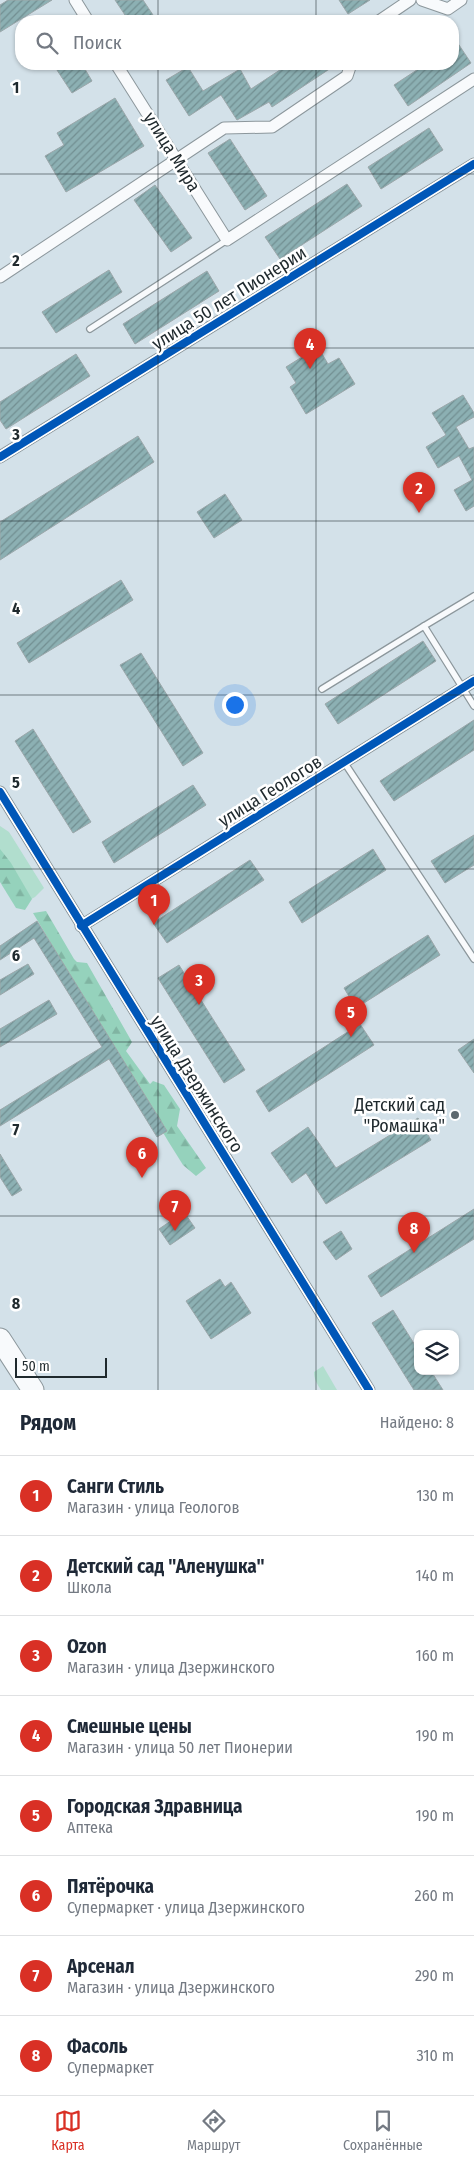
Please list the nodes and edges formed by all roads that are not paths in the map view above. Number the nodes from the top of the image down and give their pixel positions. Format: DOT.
graph roads {
  1 [pos="75,0"];
  2 [pos="410,0"];
  3 [pos="422,0"];
  4 [pos="461,0"];
  5 [pos="84,15"];
  6 [pos="388,15"];
  7 [pos="120,70"];
  8 [pos="350,70"];
  9 [pos="474,79"];
  10 [pos="177,159"];
  11 [pos="474,164"];
  12 [pos="227,240"];
  13 [pos="0,277"];
  14 [pos="90,329"];
  15 [pos="0,457"];
  16 [pos="474,596"];
  17 [pos="424,626"];
  18 [pos="474,681"];
  19 [pos="463,688"];
  20 [pos="322,689"];
  21 [pos="474,706"];
  22 [pos="344,762"];
  23 [pos="0,792"];
  24 [pos="81,926"];
  25 [pos="474,959"];
  26 [pos="0,1339"];
  27 [pos="34,1390"];
  28 [pos="369,1390"];
  1 -- 5 [label="street"];
  2 -- 6 [label="street"];
  3 -- 4 [label="street"];
  7 -- 10 [label="street, улица Мира"];
  8 -- 10 [label="street"];
  9 -- 12 [label="street"];
  10 -- 12 [label="street, улица Мира"];
  10 -- 13 [label="street"];
  11 -- 15 [label="street, улица 50 лет Пионерии"];
  12 -- 14 [label="lane"];
  16 -- 17 [label="lane"];
  17 -- 19 [label="lane"];
  17 -- 20 [label="lane"];
  18 -- 19 [label="street, улица Геологов"];
  19 -- 21 [label="lane"];
  19 -- 22 [label="street, улица Геологов"];
  22 -- 24 [label="street, улица Геологов"];
  22 -- 25 [label="lane"];
  23 -- 24 [label="street, улица Дзержинского"];
  24 -- 28 [label="street, улица Дзержинского"];
  26 -- 27 [label="highway"];
}
